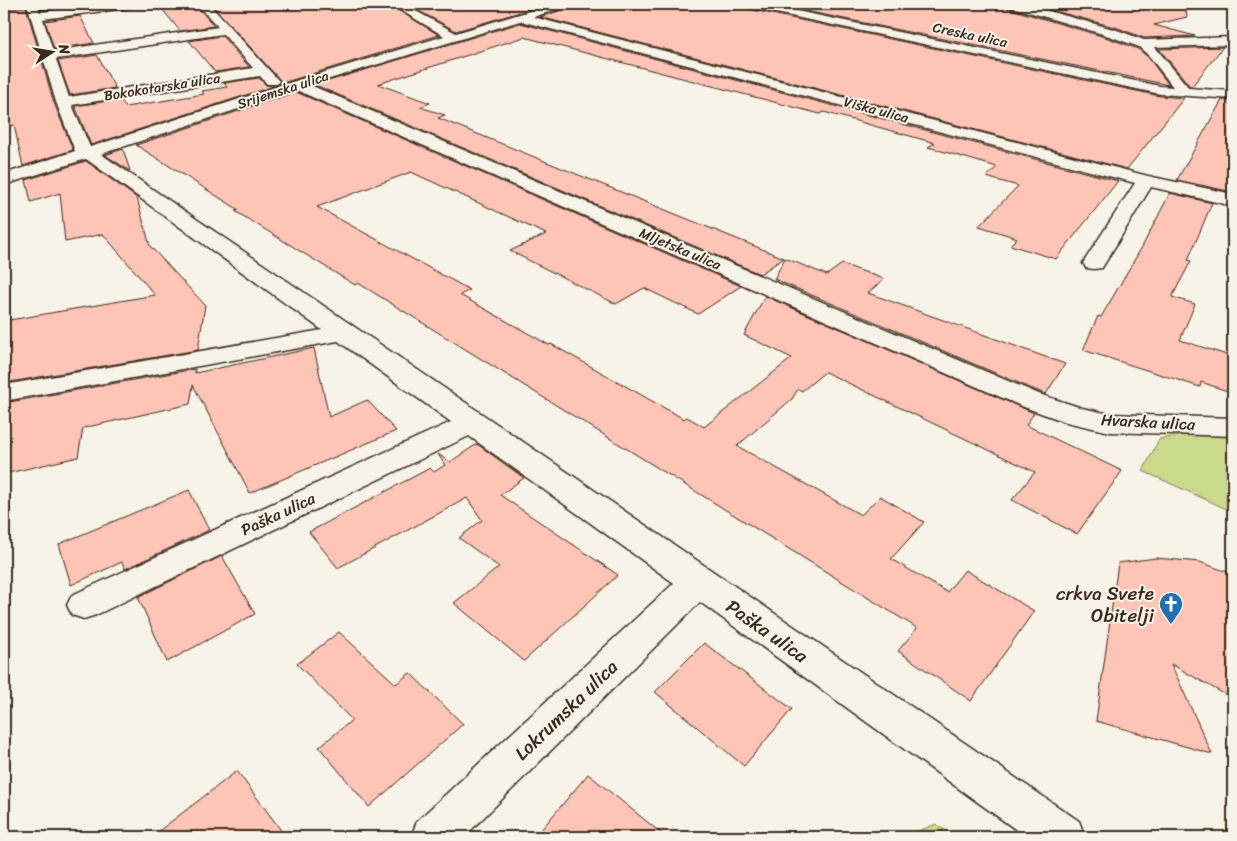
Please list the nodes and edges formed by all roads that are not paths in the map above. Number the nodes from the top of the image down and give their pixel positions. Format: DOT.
graph roads {
  1 [pos="134,4"];
  2 [pos="204,4"];
  3 [pos="395,4"];
  4 [pos="564,4"];
  5 [pos="748,4"];
  6 [pos="1012,4"];
  7 [pos="35,10"];
  8 [pos="518,17"];
  9 [pos="226,30"];
  10 [pos="454,37"];
  11 [pos="1233,41"];
  12 [pos="1143,44"];
  13 [pos="48,56"];
  14 [pos="262,71"];
  15 [pos="292,86"];
  16 [pos="1185,92"];
  17 [pos="1233,95"];
  18 [pos="63,102"];
  19 [pos="87,154"];
  20 [pos="4,180"];
  21 [pos="1147,181"];
  22 [pos="1233,200"];
  23 [pos="1094,263"];
  24 [pos="344,333"];
  25 [pos="4,393"];
  26 [pos="1063,412"];
  27 [pos="473,423"];
  28 [pos="1233,427"];
  29 [pos="698,582"];
  30 [pos="84,605"];
  31 [pos="433,837"];
  32 [pos="1063,837"];
  1 -- 7 [label="street"];
  2 -- 9 [label="street, Mljetska ulica"];
  3 -- 10 [label="street"];
  4 -- 8 [label="street, Srijemska ulica"];
  5 -- 16 [label="street, Creska ulica"];
  6 -- 12 [label="street"];
  7 -- 13 [label="street"];
  8 -- 10 [label="street, Srijemska ulica"];
  8 -- 21 [label="street, Viška ulica"];
  9 -- 13 [label="street"];
  9 -- 14 [label="street, Mljetska ulica"];
  10 -- 15 [label="street, Srijemska ulica"];
  11 -- 12 [label="street"];
  12 -- 16 [label="street"];
  13 -- 18 [label="street"];
  14 -- 15 [label="street, Mljetska ulica"];
  14 -- 18 [label="street, Bokokotarska ulica"];
  15 -- 19 [label="street, Srijemska ulica"];
  15 -- 26 [label="street, Mljetska ulica"];
  16 -- 17 [label="street, Creska ulica"];
  18 -- 19 [label="street"];
  19 -- 20 [label="street, Srijemska ulica"];
  19 -- 24 [label="street, Paška ulica"];
  21 -- 22 [label="street, Viška ulica"];
  21 -- 23 [label="street"];
  24 -- 25 [label="street"];
  24 -- 27 [label="street, Paška ulica"];
  26 -- 28 [label="street, Hvarska ulica"];
  27 -- 29 [label="street, Paška ulica"];
  27 -- 30 [label="street, Paška ulica"];
  29 -- 31 [label="street, Lokrumska ulica"];
  29 -- 32 [label="street, Paška ulica"];
}
